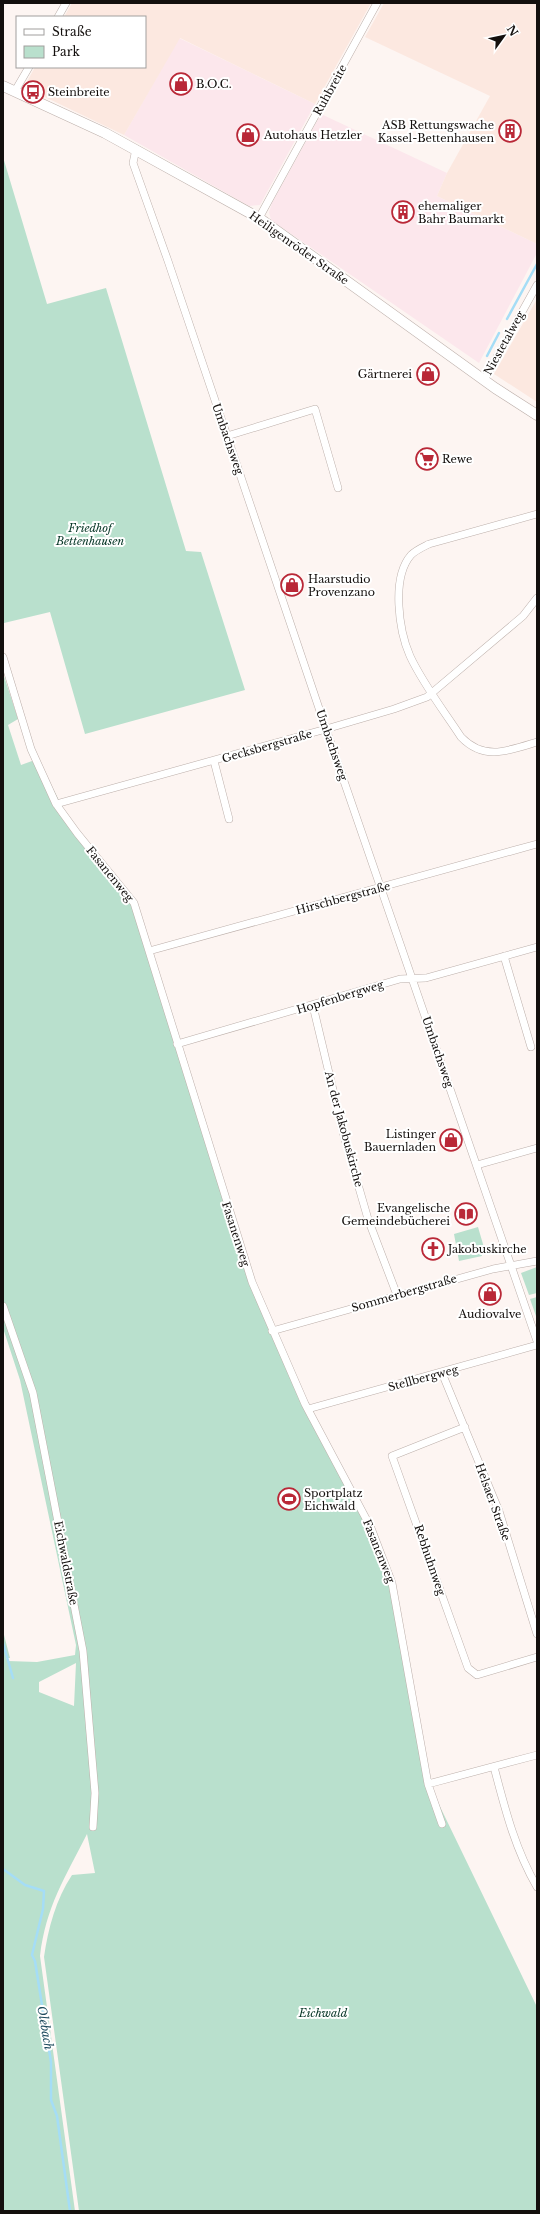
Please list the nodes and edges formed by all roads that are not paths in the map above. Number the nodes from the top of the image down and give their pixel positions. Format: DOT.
graph roads {
  1 [pos="66,3"];
  2 [pos="377,3"];
  3 [pos="59,16"];
  4 [pos="28,68"];
  5 [pos="3,86"];
  6 [pos="15,91"];
  7 [pos="136,149"];
  8 [pos="259,218"];
  9 [pos="537,285"];
  10 [pos="484,380"];
  11 [pos="537,415"];
  12 [pos="227,436"];
  13 [pos="338,488"];
  14 [pos="537,514"];
  15 [pos="537,598"];
  16 [pos="3,657"];
  17 [pos="432,693"];
  18 [pos="326,729"];
  19 [pos="537,742"];
  20 [pos="214,761"];
  21 [pos="56,804"];
  22 [pos="229,819"];
  23 [pos="537,844"];
  24 [pos="381,887"];
  25 [pos="537,947"];
  26 [pos="149,951"];
  27 [pos="504,956"];
  28 [pos="413,979"];
  29 [pos="313,1006"];
  30 [pos="176,1044"];
  31 [pos="531,1048"];
  32 [pos="537,1148"];
  33 [pos="477,1165"];
  34 [pos="537,1261"];
  35 [pos="512,1265"];
  36 [pos="397,1295"];
  37 [pos="3,1306"];
  38 [pos="272,1331"];
  39 [pos="537,1341"];
  40 [pos="537,1345"];
  41 [pos="442,1373"];
  42 [pos="308,1409"];
  43 [pos="465,1427"];
  44 [pos="537,1634"];
  45 [pos="537,1657"];
  46 [pos="537,1755"];
  47 [pos="494,1767"];
  48 [pos="428,1784"];
  49 [pos="442,1824"];
  50 [pos="93,1826"];
  51 [pos="537,1887"];
  1 -- 3 [label="street"];
  2 -- 8 [label="street, Ruhbreite"];
  4 -- 6 [label="street"];
  5 -- 6 [label="street, Heiligenröder Straße"];
  6 -- 7 [label="street, Heiligenröder Straße"];
  7 -- 8 [label="street, Heiligenröder Straße"];
  7 -- 12 [label="street, Umbachsweg"];
  8 -- 10 [label="street, Heiligenröder Straße"];
  9 -- 10 [label="street, Niestetalweg"];
  10 -- 11 [label="street, Heiligenröder Straße"];
  12 -- 13 [label="street"];
  12 -- 18 [label="street, Umbachsweg"];
  14 -- 17 [label="street"];
  15 -- 17 [label="street, Gecksbergstraße"];
  16 -- 21 [label="street, Fasanenweg"];
  17 -- 18 [label="street, Gecksbergstraße"];
  17 -- 19 [label="street"];
  18 -- 20 [label="street, Gecksbergstraße"];
  18 -- 24 [label="street, Umbachsweg"];
  20 -- 21 [label="street, Gecksbergstraße"];
  20 -- 22 [label="street"];
  21 -- 26 [label="street, Fasanenweg"];
  23 -- 24 [label="street, Hirschbergstraße"];
  24 -- 26 [label="street, Hirschbergstraße"];
  24 -- 28 [label="street, Umbachsweg"];
  25 -- 27 [label="street, Hopfenbergweg"];
  26 -- 30 [label="street, Fasanenweg"];
  27 -- 28 [label="street, Hopfenbergweg"];
  27 -- 31 [label="street"];
  28 -- 29 [label="street, Hopfenbergweg"];
  28 -- 33 [label="street, Umbachsweg"];
  29 -- 30 [label="street, Hopfenbergweg"];
  29 -- 36 [label="street, An der Jakobuskirche"];
  30 -- 38 [label="street, Fasanenweg"];
  32 -- 33 [label="street"];
  33 -- 35 [label="street, Umbachsweg"];
  34 -- 35 [label="street, Sommerbergstraße"];
  35 -- 36 [label="street, Sommerbergstraße"];
  35 -- 39 [label="street, Umbachsweg"];
  36 -- 38 [label="street, Sommerbergstraße"];
  37 -- 50 [label="street, Eichwaldstraße"];
  38 -- 42 [label="street, Fasanenweg"];
  40 -- 41 [label="street, Stellbergweg"];
  41 -- 42 [label="street, Stellbergweg"];
  41 -- 43 [label="street, Helsaer Straße"];
  42 -- 48 [label="street, Fasanenweg"];
  43 -- 44 [label="street, Helsaer Straße"];
  43 -- 45 [label="street, Rebhuhnweg"];
  46 -- 47 [label="street"];
  47 -- 48 [label="street"];
  47 -- 51 [label="street"];
  48 -- 49 [label="street, Fasanenweg"];
}
